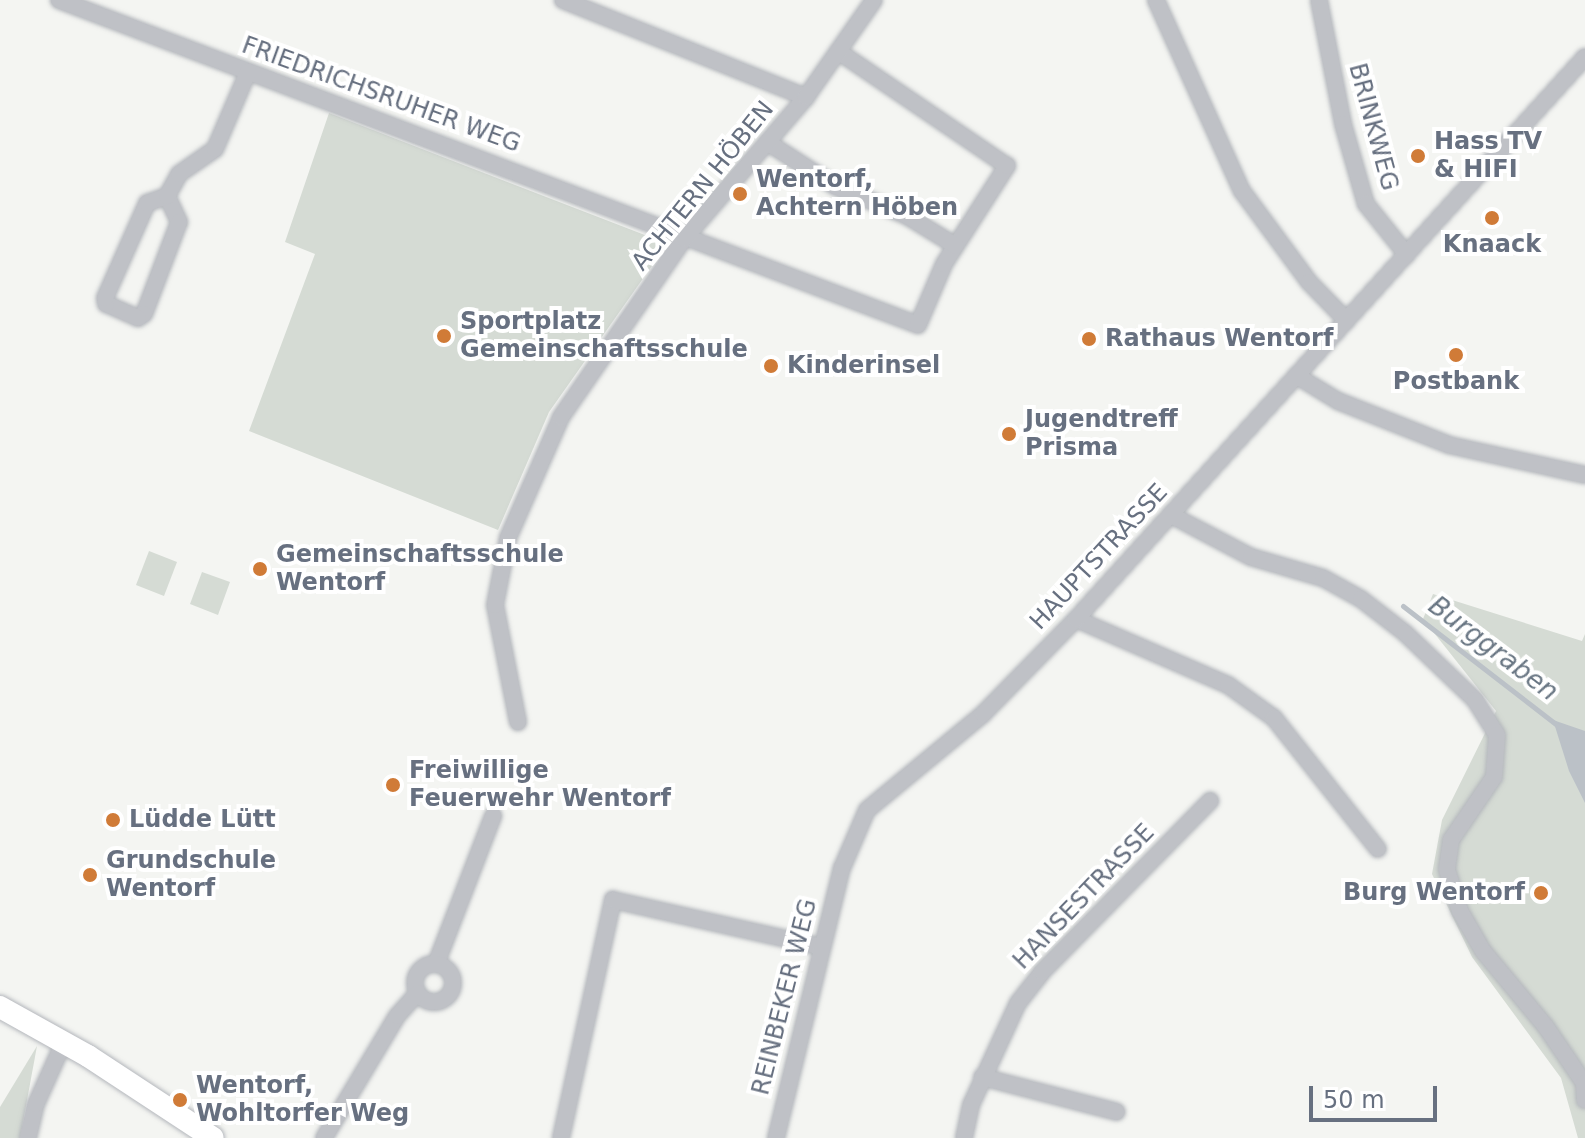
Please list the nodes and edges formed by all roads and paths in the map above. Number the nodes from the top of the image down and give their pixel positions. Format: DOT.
graph roads {
  1 [pos="59,0"];
  2 [pos="563,0"];
  3 [pos="874,0"];
  4 [pos="1156,0"];
  5 [pos="1319,0"];
  6 [pos="838,51"];
  7 [pos="1585,57"];
  8 [pos="248,72"];
  9 [pos="806,97"];
  10 [pos="767,142"];
  11 [pos="167,196"];
  12 [pos="684,239"];
  13 [pos="956,246"];
  14 [pos="1407,255"];
  15 [pos="1347,321"];
  16 [pos="1297,376"];
  17 [pos="1585,475"];
  18 [pos="1171,515"];
  19 [pos="1076,619"];
  20 [pos="518,722"];
  21 [pos="1210,801"];
  22 [pos="493,816"];
  23 [pos="1378,849"];
  24 [pos="842,868"];
  25 [pos="822,947"];
  26 [pos="436,964"];
  27 [pos="418,993"];
  28 [pos="0,1007"];
  29 [pos="63,1044"];
  30 [pos="982,1077"];
  31 [pos="1585,1100"];
  32 [pos="1117,1112"];
  33 [pos="28,1138"];
  34 [pos="213,1138"];
  35 [pos="324,1138"];
  36 [pos="561,1138"];
  37 [pos="776,1138"];
  38 [pos="964,1138"];
  1 -- 8 [label="street, FRIEDRICHSRUHER WEG"];
  2 -- 9 [label="street"];
  3 -- 6 [label="street, ACHTERN HÖBEN"];
  4 -- 15 [label="street"];
  5 -- 14 [label="street, BRINKWEG"];
  6 -- 9 [label="street, ACHTERN HÖBEN"];
  6 -- 13 [label="street"];
  7 -- 14 [label="street, HAUPTSTRASSE"];
  8 -- 11 [label="street"];
  8 -- 12 [label="street, FRIEDRICHSRUHER WEG"];
  9 -- 10 [label="street, ACHTERN HÖBEN"];
  10 -- 12 [label="street, ACHTERN HÖBEN"];
  10 -- 13 [label="street"];
  11 -- 11 [label="street"];
  12 -- 13 [label="street, FRIEDRICHSRUHER WEG"];
  12 -- 20 [label="street, ACHTERN HÖBEN"];
  14 -- 15 [label="street, HAUPTSTRASSE"];
  15 -- 16 [label="street, HAUPTSTRASSE"];
  16 -- 17 [label="street"];
  16 -- 18 [label="street, HAUPTSTRASSE"];
  18 -- 19 [label="street, HAUPTSTRASSE"];
  18 -- 31 [label="street"];
  19 -- 23 [label="street"];
  19 -- 24 [label="street, HAUPTSTRASSE"];
  21 -- 30 [label="street, HANSESTRASSE"];
  22 -- 26 [label="street"];
  24 -- 25 [label="street, REINBEKER WEG"];
  25 -- 36 [label="street"];
  25 -- 37 [label="street, REINBEKER WEG"];
  26 -- 27 [label="street"];
  26 -- 27 [label="street"];
  27 -- 35 [label="street"];
  28 -- 29 [label="main road"];
  29 -- 33 [label="street"];
  29 -- 34 [label="main road"];
  30 -- 32 [label="street"];
  30 -- 38 [label="street, HANSESTRASSE"];
}
